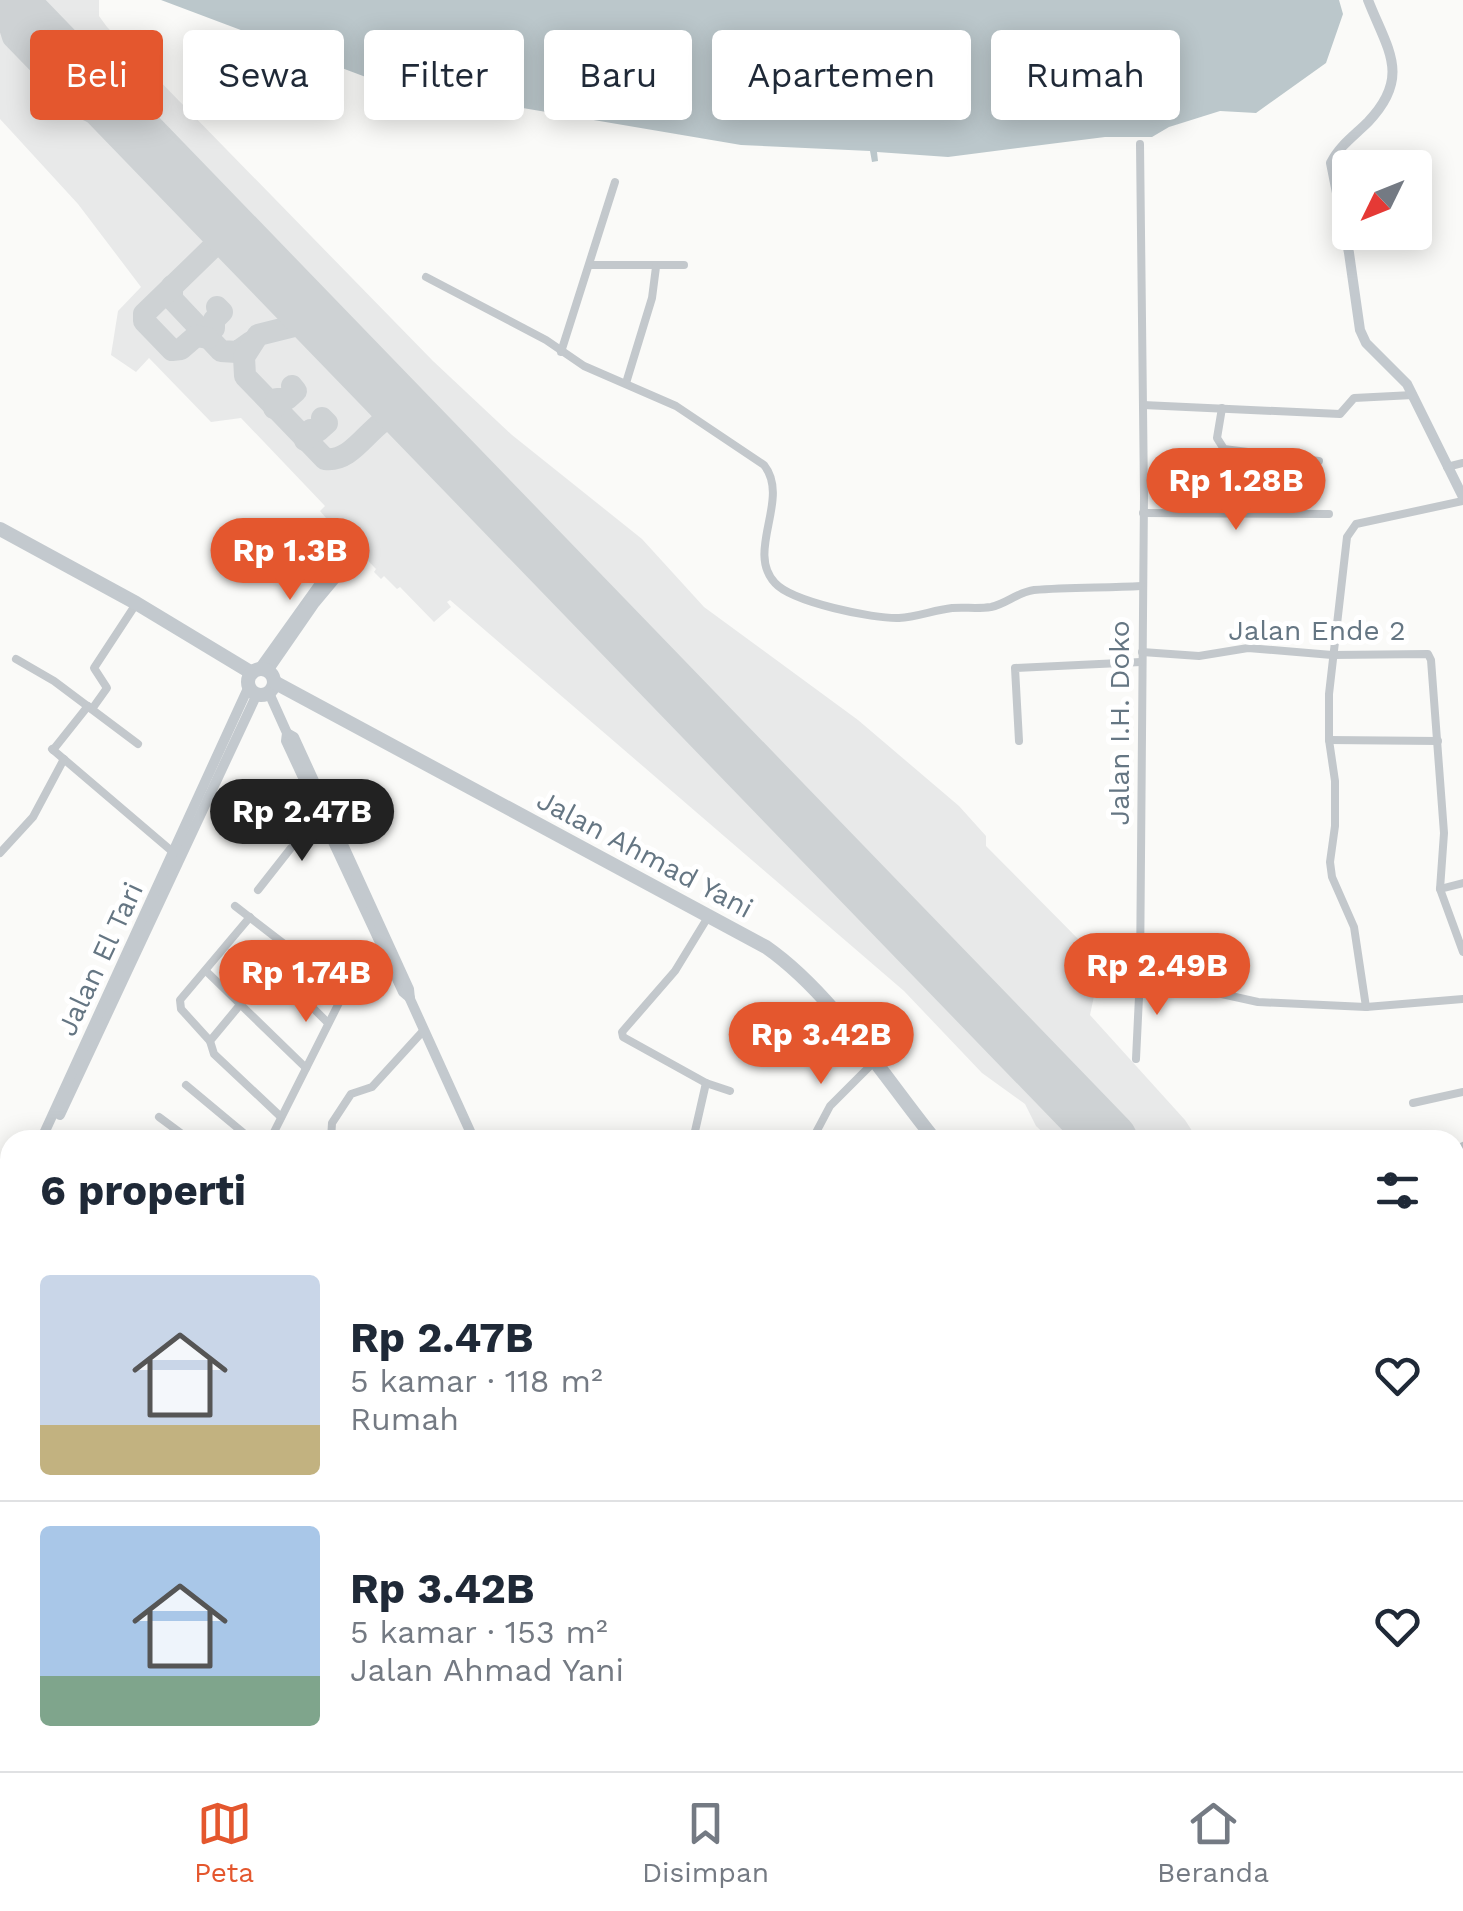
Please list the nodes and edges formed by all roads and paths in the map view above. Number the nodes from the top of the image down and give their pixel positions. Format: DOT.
graph roads {
  1 [pos="1368,0"];
  2 [pos="1140,144"];
  3 [pos="615,182"];
  4 [pos="684,265"];
  5 [pos="592,266"];
  6 [pos="656,267"];
  7 [pos="426,277"];
  8 [pos="562,352"];
  9 [pos="626,383"];
  10 [pos="1413,395"];
  11 [pos="1144,405"];
  12 [pos="1222,408"];
  13 [pos="1318,461"];
  14 [pos="1463,463"];
  15 [pos="1447,468"];
  16 [pos="1463,499"];
  17 [pos="1143,513"];
  18 [pos="1329,514"];
  19 [pos="0,529"];
  20 [pos="344,559"];
  21 [pos="1141,586"];
  22 [pos="136,603"];
  23 [pos="1332,655"];
  24 [pos="1142,657"];
  25 [pos="16,658"];
  26 [pos="261,681"];
  27 [pos="90,708"];
  28 [pos="287,734"];
  29 [pos="1330,740"];
  30 [pos="1019,741"];
  31 [pos="1438,741"];
  32 [pos="138,744"];
  33 [pos="64,759"];
  34 [pos="322,818"];
  35 [pos="0,853"];
  36 [pos="174,853"];
  37 [pos="1463,884"];
  38 [pos="1440,889"];
  39 [pos="258,890"];
  40 [pos="235,906"];
  41 [pos="708,916"];
  42 [pos="250,918"];
  43 [pos="385,944"];
  44 [pos="135,947"];
  45 [pos="288,947"];
  46 [pos="1463,952"];
  47 [pos="272,968"];
  48 [pos="206,971"];
  49 [pos="1140,976"];
  50 [pos="342,995"];
  51 [pos="1463,999"];
  52 [pos="240,1006"];
  53 [pos="1366,1006"];
  54 [pos="328,1023"];
  55 [pos="424,1030"];
  56 [pos="210,1041"];
  57 [pos="1136,1059"];
  58 [pos="873,1063"];
  59 [pos="306,1068"];
  60 [pos="706,1083"];
  61 [pos="186,1086"];
  62 [pos="730,1091"];
  63 [pos="1463,1092"];
  64 [pos="1413,1103"];
  65 [pos="160,1117"];
  66 [pos="281,1117"];
  67 [pos="49,1130"];
  68 [pos="177,1130"];
  69 [pos="240,1130"];
  70 [pos="275,1130"];
  71 [pos="332,1130"];
  72 [pos="469,1130"];
  73 [pos="696,1130"];
  74 [pos="817,1130"];
  75 [pos="927,1130"];
  1 -- 10 [label="street"];
  2 -- 11 [label="street, Jalan I.H. Doko"];
  3 -- 5 [label="street"];
  4 -- 6 [label="street"];
  5 -- 6 [label="street"];
  5 -- 8 [label="street"];
  6 -- 9 [label="street"];
  7 -- 8 [label="street"];
  8 -- 9 [label="street"];
  9 -- 21 [label="street"];
  10 -- 12 [label="street"];
  10 -- 15 [label="street"];
  11 -- 12 [label="street"];
  11 -- 17 [label="street, Jalan I.H. Doko"];
  12 -- 13 [label="street"];
  14 -- 15 [label="street"];
  15 -- 16 [label="street"];
  16 -- 23 [label="street"];
  17 -- 18 [label="street"];
  17 -- 21 [label="street, Jalan I.H. Doko"];
  19 -- 22 [label="highway, Jalan Ahmad Yani"];
  20 -- 26 [label="street"];
  21 -- 24 [label="street, Jalan I.H. Doko"];
  22 -- 26 [label="highway, Jalan Ahmad Yani"];
  22 -- 27 [label="street"];
  23 -- 24 [label="street, Jalan Ende 2"];
  23 -- 29 [label="street"];
  23 -- 31 [label="street, Jalan Ende 2"];
  24 -- 30 [label="street, Jalan Ende 2"];
  24 -- 49 [label="street, Jalan I.H. Doko"];
  25 -- 27 [label="street"];
  26 -- 28 [label="street"];
  26 -- 36 [label="street, Jalan El Tari"];
  26 -- 41 [label="highway, Jalan Ahmad Yani"];
  26 -- 44 [label="street, Jalan El Tari"];
  27 -- 32 [label="street"];
  27 -- 33 [label="street"];
  28 -- 34 [label="street"];
  28 -- 43 [label="street"];
  29 -- 31 [label="street"];
  29 -- 53 [label="street"];
  31 -- 38 [label="street, Jalan Ende 2"];
  33 -- 35 [label="street"];
  33 -- 36 [label="street"];
  34 -- 39 [label="street"];
  34 -- 43 [label="street"];
  36 -- 44 [label="street, Jalan El Tari"];
  37 -- 38 [label="street"];
  38 -- 46 [label="street, Jalan Ende 2"];
  40 -- 42 [label="street"];
  41 -- 58 [label="highway, Jalan Ahmad Yani"];
  41 -- 60 [label="street"];
  42 -- 45 [label="street"];
  42 -- 48 [label="street"];
  43 -- 50 [label="street"];
  43 -- 55 [label="street"];
  44 -- 67 [label="street, Jalan El Tari"];
  45 -- 47 [label="street"];
  45 -- 50 [label="street"];
  47 -- 52 [label="street"];
  47 -- 54 [label="street"];
  48 -- 52 [label="street"];
  48 -- 56 [label="street"];
  49 -- 53 [label="street"];
  49 -- 57 [label="street, Jalan I.H. Doko"];
  50 -- 54 [label="street"];
  51 -- 53 [label="street"];
  52 -- 56 [label="street"];
  52 -- 59 [label="street"];
  54 -- 59 [label="street"];
  55 -- 71 [label="street"];
  55 -- 72 [label="street"];
  56 -- 66 [label="street"];
  58 -- 74 [label="street"];
  58 -- 75 [label="highway, Jalan Ahmad Yani"];
  59 -- 66 [label="street"];
  60 -- 62 [label="street"];
  60 -- 73 [label="street"];
  61 -- 69 [label="street"];
  63 -- 64 [label="street"];
  65 -- 68 [label="street"];
  66 -- 70 [label="street"];
}
